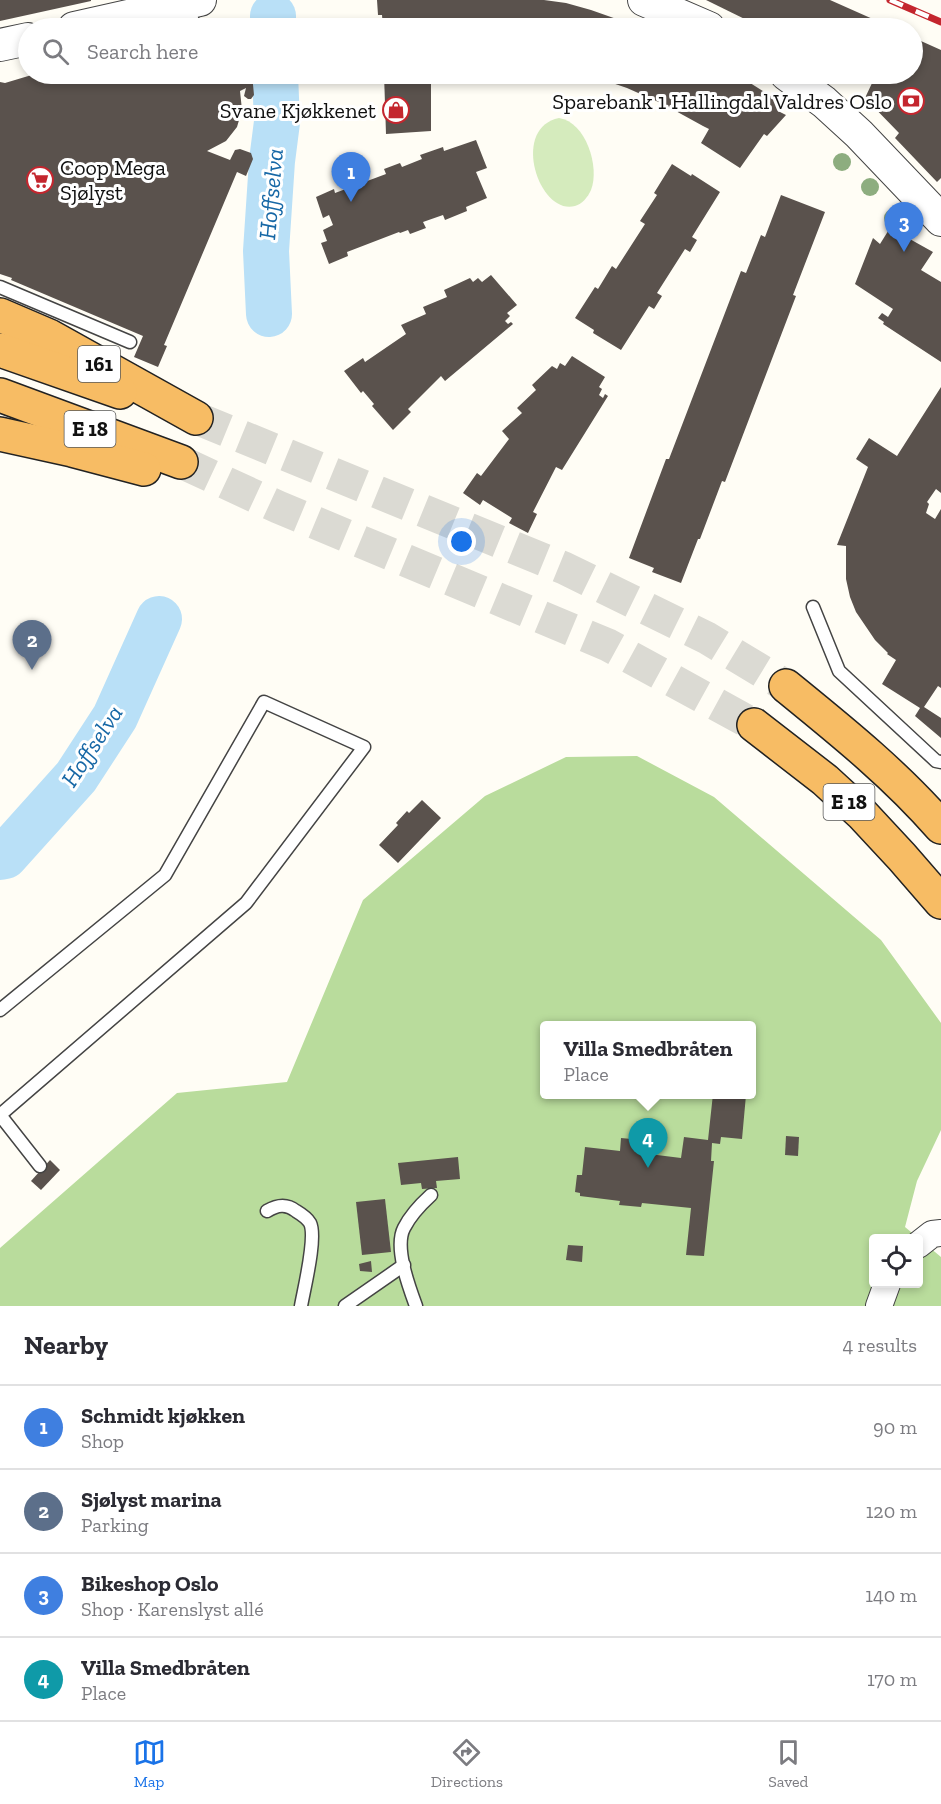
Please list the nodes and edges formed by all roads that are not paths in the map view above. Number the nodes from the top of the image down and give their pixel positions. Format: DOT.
graph roads {
  1 [pos="644,0"];
  2 [pos="194,10"];
  3 [pos="141,18"];
  4 [pos="686,18"];
  5 [pos="18,41"];
  6 [pos="0,45"];
  7 [pos="800,84"];
  8 [pos="941,220"];
  9 [pos="0,287"];
  10 [pos="0,315"];
  11 [pos="130,342"];
  12 [pos="0,350"];
  13 [pos="0,394"];
  14 [pos="196,418"];
  15 [pos="0,434"];
  16 [pos="813,607"];
  17 [pos="786,686"];
  18 [pos="754,725"];
  19 [pos="941,762"];
  20 [pos="941,827"];
  21 [pos="941,902"];
  22 [pos="0,1010"];
  23 [pos="0,1115"];
  24 [pos="40,1166"];
  25 [pos="430,1195"];
  26 [pos="267,1211"];
  27 [pos="941,1233"];
  28 [pos="923,1241"];
  29 [pos="404,1265"];
  30 [pos="886,1288"];
  31 [pos="300,1306"];
  32 [pos="345,1306"];
  33 [pos="416,1306"];
  34 [pos="879,1306"];
  1 -- 4 [label="street"];
  2 -- 3 [label="street"];
  5 -- 6 [label="street"];
  7 -- 8 [label="street"];
  9 -- 11 [label="lane"];
  10 -- 14 [label="highway, 161"];
  12 -- 14 [label="highway, E 18"];
  13 -- 15 [label="highway, E 18"];
  16 -- 19 [label="lane"];
  17 -- 20 [label="highway, E 18"];
  18 -- 21 [label="highway, E 18"];
  22 -- 23 [label="lane"];
  23 -- 24 [label="lane"];
  25 -- 29 [label="lane"];
  26 -- 31 [label="lane"];
  27 -- 28 [label="street"];
  29 -- 32 [label="lane"];
  29 -- 33 [label="lane"];
  30 -- 34 [label="street"];
}
